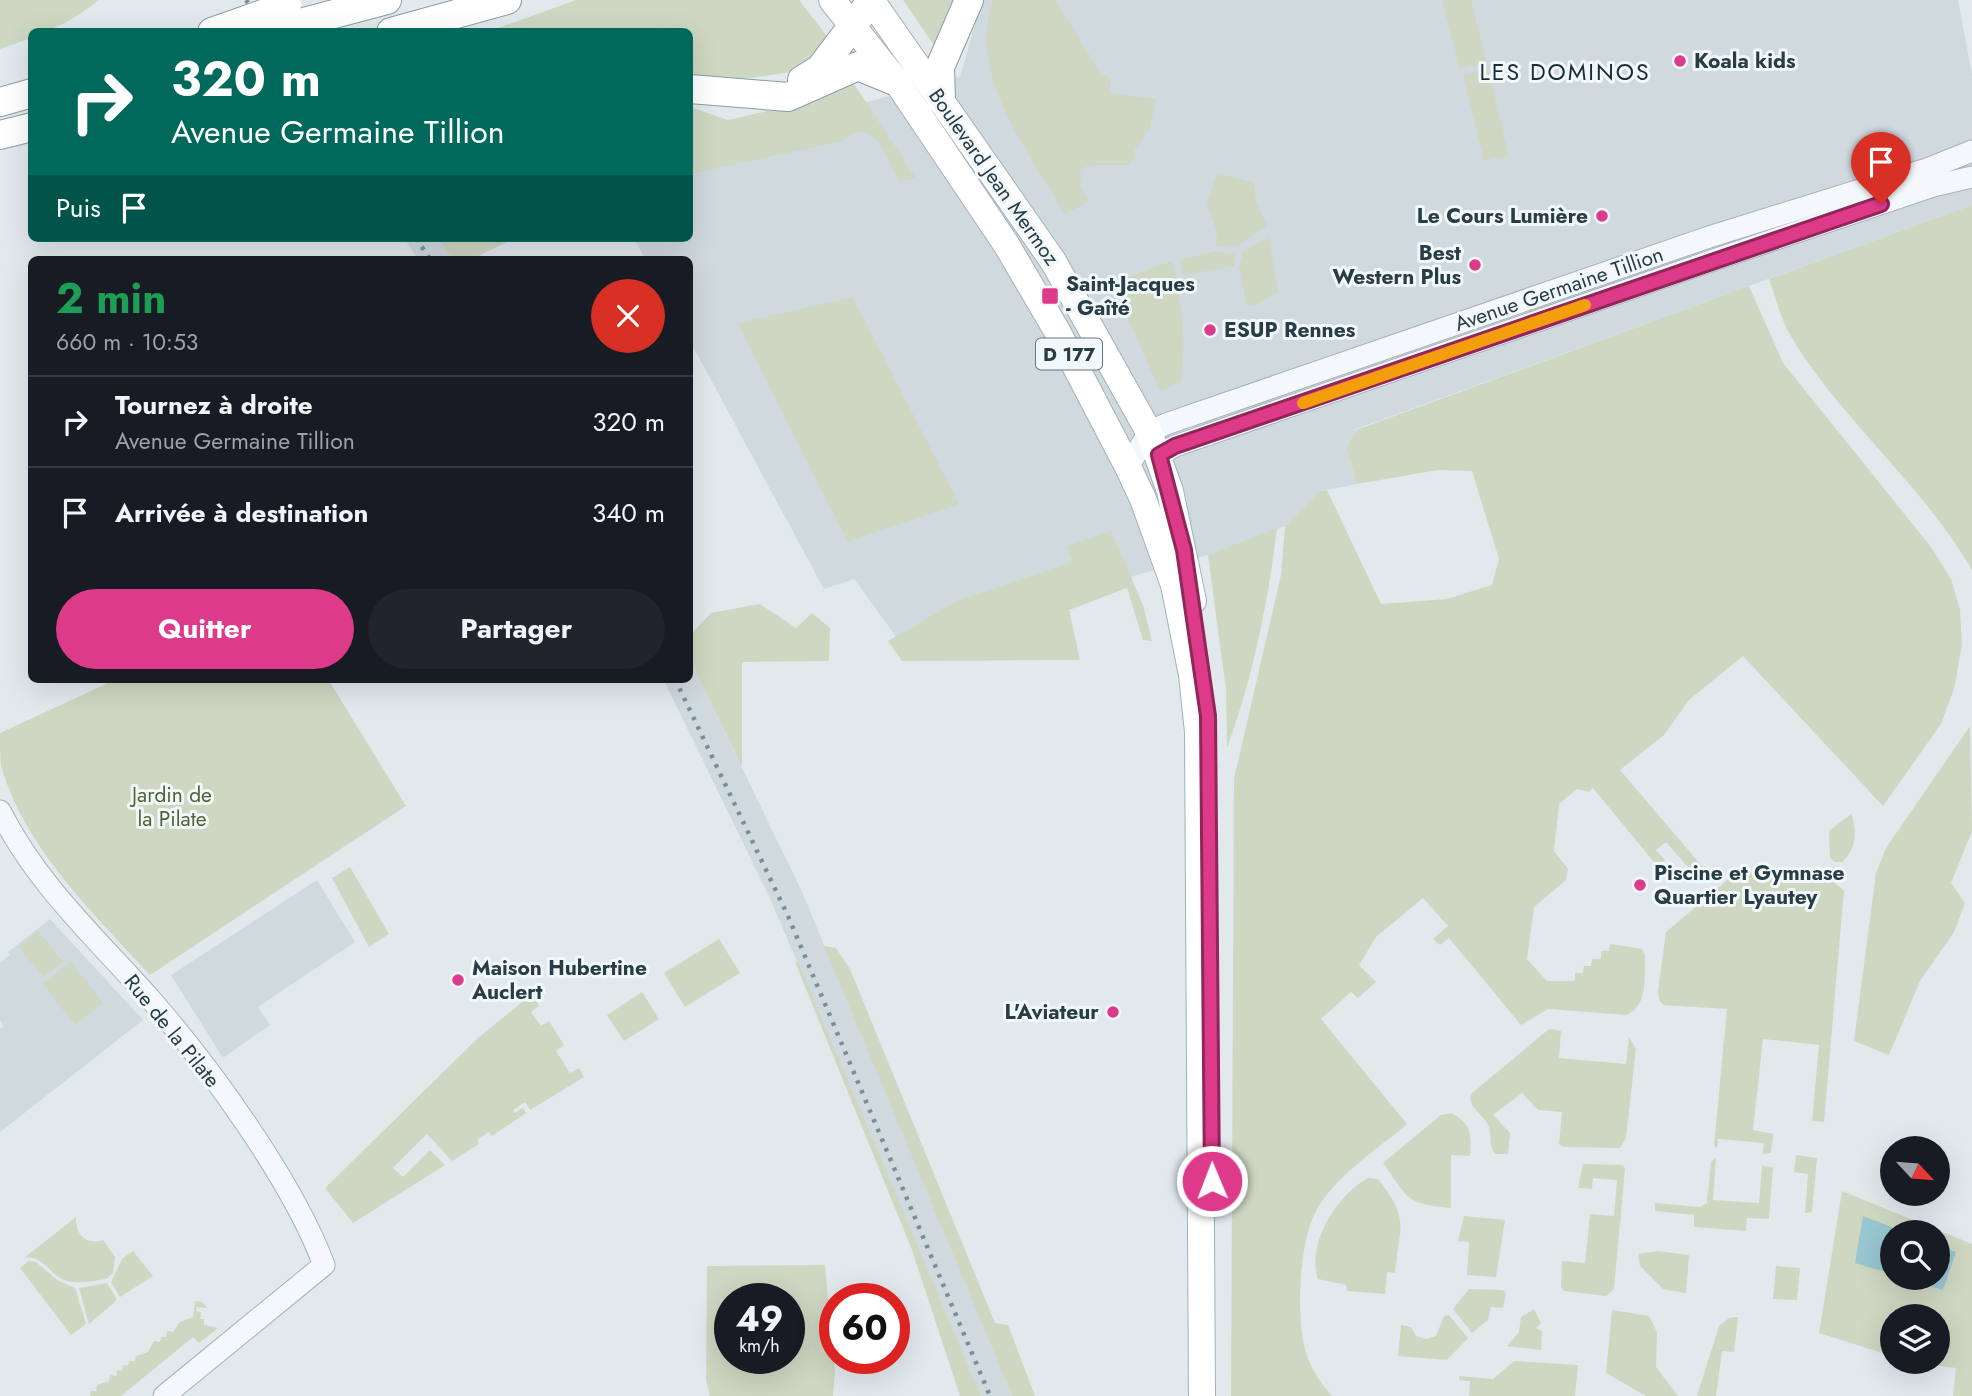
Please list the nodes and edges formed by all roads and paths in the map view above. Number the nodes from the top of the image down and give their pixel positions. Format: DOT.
graph roads {
  1 [pos="387,0"];
  2 [pos="506,0"];
  3 [pos="832,0"];
  4 [pos="872,0"];
  5 [pos="969,0"];
  6 [pos="296,9"];
  7 [pos="853,12"];
  8 [pos="259,25"];
  9 [pos="239,28"];
  10 [pos="405,28"];
  11 [pos="897,82"];
  12 [pos="693,89"];
  13 [pos="745,93"];
  14 [pos="28,94"];
  15 [pos="941,100"];
  16 [pos="0,102"];
  17 [pos="28,128"];
  18 [pos="0,135"];
  19 [pos="1972,151"];
  20 [pos="1972,177"];
  21 [pos="1144,450"];
  22 [pos="0,811"];
  23 [pos="164,1396"];
  24 [pos="1202,1396"];
  25 [pos="1214,1396"];
  1 -- 6 [label="highway"];
  2 -- 10 [label="highway"];
  3 -- 7 [label="main road, D 177"];
  4 -- 7 [label="highway"];
  4 -- 15 [label="main road, Boulevard Jean Mermoz"];
  5 -- 15 [label="highway"];
  6 -- 8 [label="highway, bridge"];
  7 -- 11 [label="main road, Boulevard Jean Mermoz / D 177"];
  7 -- 13 [label="highway"];
  8 -- 9 [label="highway"];
  11 -- 13 [label="highway"];
  11 -- 21 [label="main road, Boulevard Jean Mermoz / D 177"];
  12 -- 13 [label="highway"];
  14 -- 16 [label="highway"];
  15 -- 21 [label="main road, Boulevard Jean Mermoz"];
  17 -- 18 [label="highway"];
  19 -- 21 [label="street, Avenue Germaine Tillion"];
  20 -- 21 [label="street, Avenue Germaine Tillion"];
  21 -- 24 [label="main road, Boulevard Jean Mermoz"];
  21 -- 25 [label="main road, Boulevard Jean Mermoz"];
  22 -- 23 [label="street, Rue de la Pilate"];
}
